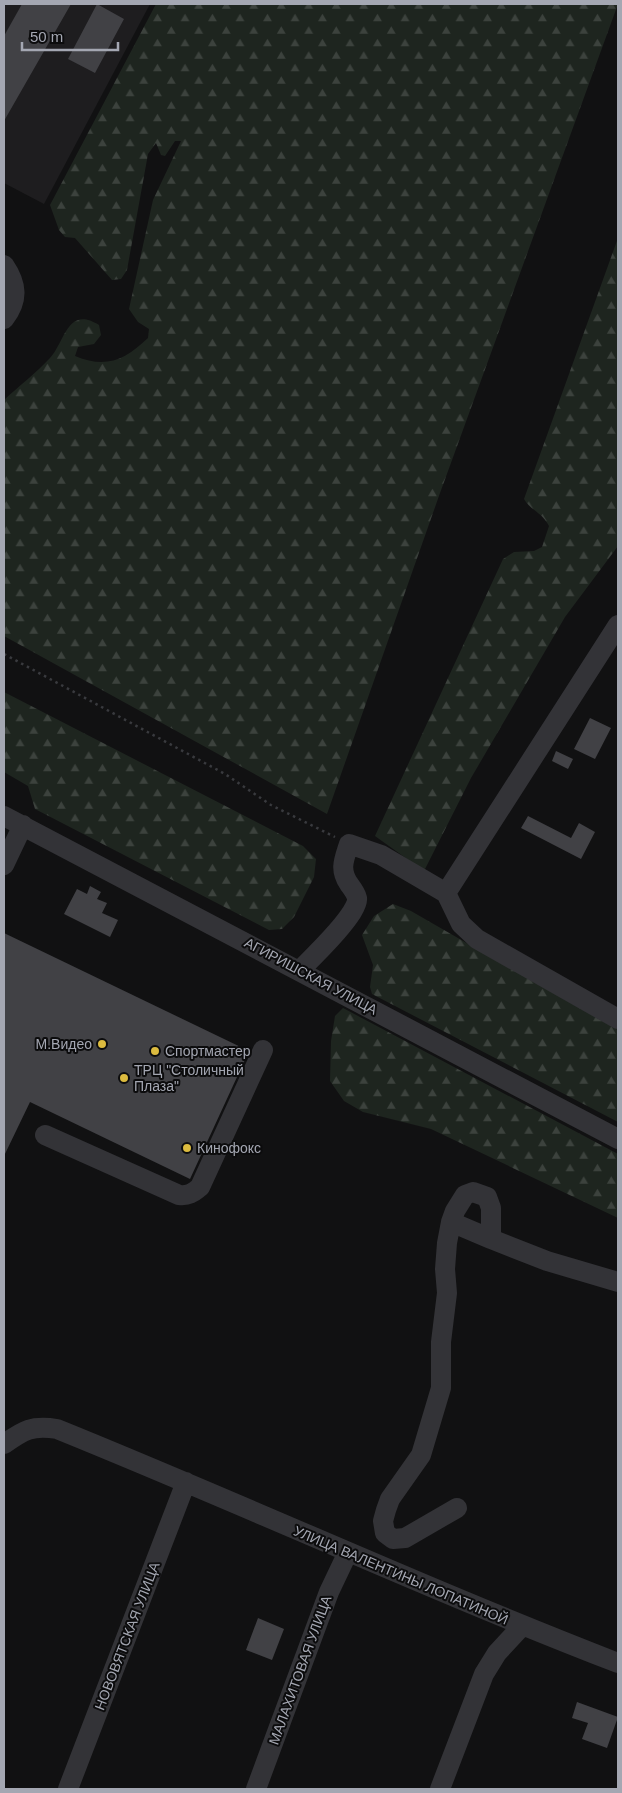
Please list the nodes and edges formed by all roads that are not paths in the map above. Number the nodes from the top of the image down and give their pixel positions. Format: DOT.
graph roads {
  1 [pos="4,265"];
  2 [pos="4,318"];
  3 [pos="618,625"];
  4 [pos="4,816"];
  5 [pos="23,826"];
  6 [pos="4,865"];
  7 [pos="446,893"];
  8 [pos="300,970"];
  9 [pos="618,1019"];
  10 [pos="263,1050"];
  11 [pos="45,1136"];
  12 [pos="618,1139"];
  13 [pos="451,1222"];
  14 [pos="491,1239"];
  15 [pos="618,1282"];
  16 [pos="4,1444"];
  17 [pos="186,1482"];
  18 [pos="457,1508"];
  19 [pos="348,1552"];
  20 [pos="522,1626"];
  21 [pos="618,1663"];
  22 [pos="68,1789"];
  23 [pos="256,1789"];
  24 [pos="440,1789"];
  1 -- 2 [label="street"];
  3 -- 7 [label="street"];
  4 -- 5 [label="street, АГИРИШСКАЯ УЛИЦА"];
  5 -- 6 [label="street"];
  5 -- 8 [label="street, АГИРИШСКАЯ УЛИЦА"];
  7 -- 8 [label="street"];
  7 -- 9 [label="street"];
  8 -- 12 [label="street, АГИРИШСКАЯ УЛИЦА"];
  10 -- 11 [label="street"];
  13 -- 14 [label="street"];
  13 -- 14 [label="street"];
  13 -- 18 [label="street"];
  14 -- 15 [label="street"];
  16 -- 17 [label="street, УЛИЦА ВАЛЕНТИНЫ ЛОПАТИНОЙ"];
  17 -- 19 [label="street, УЛИЦА ВАЛЕНТИНЫ ЛОПАТИНОЙ"];
  17 -- 22 [label="street, НОВОВЯТСКАЯ УЛИЦА"];
  19 -- 20 [label="street, УЛИЦА ВАЛЕНТИНЫ ЛОПАТИНОЙ"];
  19 -- 23 [label="street, МАЛАХИТОВАЯ УЛИЦА"];
  20 -- 21 [label="street, УЛИЦА ВАЛЕНТИНЫ ЛОПАТИНОЙ"];
  20 -- 24 [label="street"];
}
